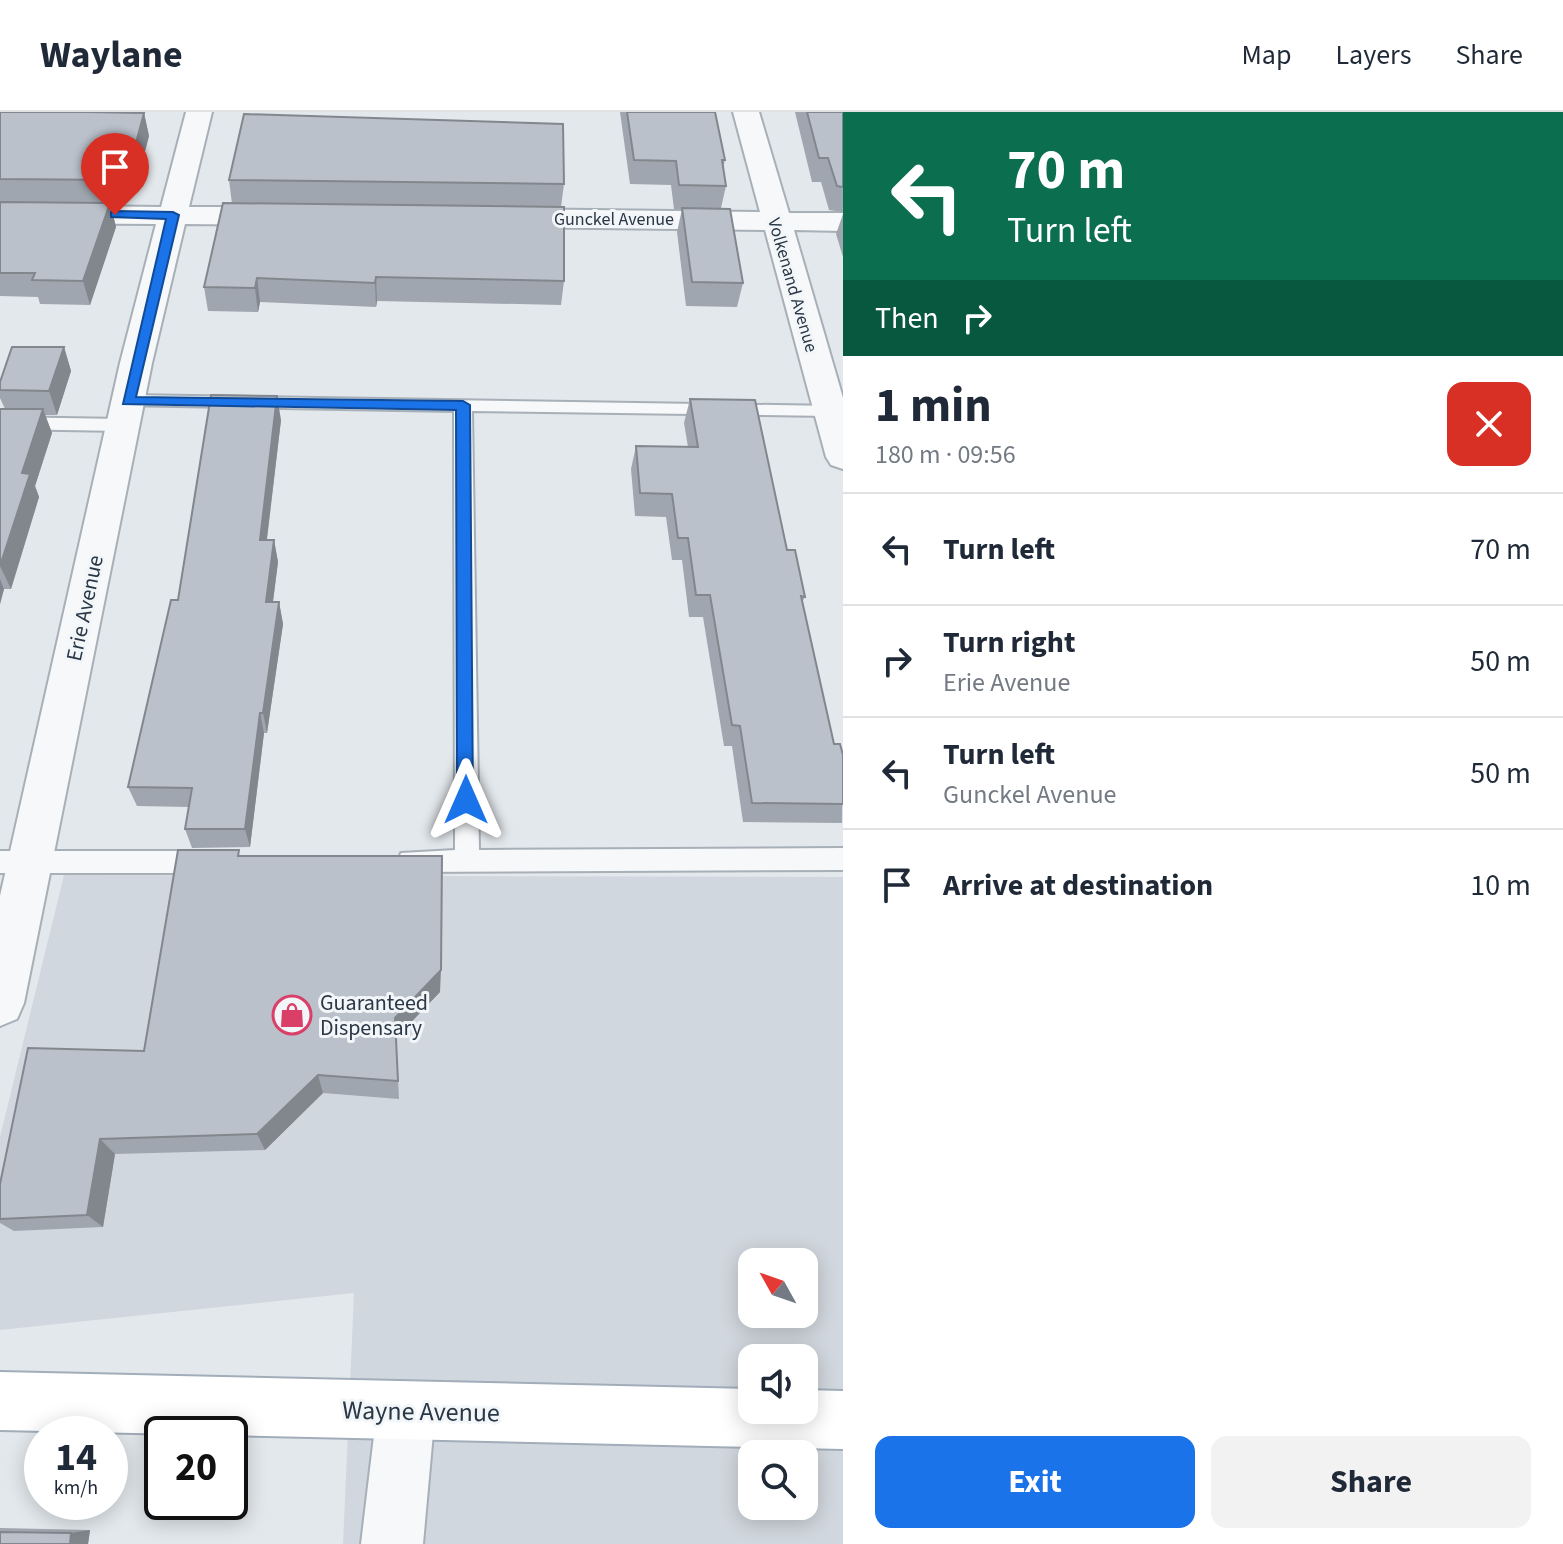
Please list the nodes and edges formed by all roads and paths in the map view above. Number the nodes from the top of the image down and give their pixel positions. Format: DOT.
graph roads {
  1 [pos="199,112"];
  2 [pos="746,112"];
  3 [pos="0,214"];
  4 [pos="173,215"];
  5 [pos="315,216"];
  6 [pos="473,217"];
  7 [pos="774,220"];
  8 [pos="843,222"];
  9 [pos="831,375"];
  10 [pos="463,405"];
  11 [pos="829,410"];
  12 [pos="126,413"];
  13 [pos="0,423"];
  14 [pos="843,457"];
  15 [pos="843,859"];
  16 [pos="389,861"];
  17 [pos="467,861"];
  18 [pos="15,862"];
  19 [pos="233,862"];
  20 [pos="0,1003"];
  21 [pos="0,1401"];
  22 [pos="406,1411"];
  23 [pos="843,1420"];
  24 [pos="392,1544"];
  1 -- 4 [label="street, Erie Avenue"];
  2 -- 7 [label="street, Volkenand Avenue"];
  3 -- 4 [label="street"];
  4 -- 5 [label="street"];
  4 -- 12 [label="street, Erie Avenue"];
  6 -- 7 [label="street, Gunckel Avenue"];
  7 -- 8 [label="street, Gunckel Avenue"];
  7 -- 9 [label="street, Volkenand Avenue"];
  9 -- 11 [label="street, Volkenand Avenue"];
  10 -- 11 [label="lane"];
  10 -- 12 [label="lane"];
  10 -- 17 [label="lane"];
  11 -- 14 [label="street, Volkenand Avenue"];
  12 -- 13 [label="lane"];
  12 -- 18 [label="street, Erie Avenue"];
  15 -- 17 [label="lane"];
  16 -- 17 [label="lane"];
  18 -- 19 [label="lane"];
  18 -- 20 [label="street, Erie Avenue"];
  21 -- 22 [label="main road, Wayne Avenue"];
  22 -- 23 [label="main road, Wayne Avenue"];
  22 -- 24 [label="street"];
}
